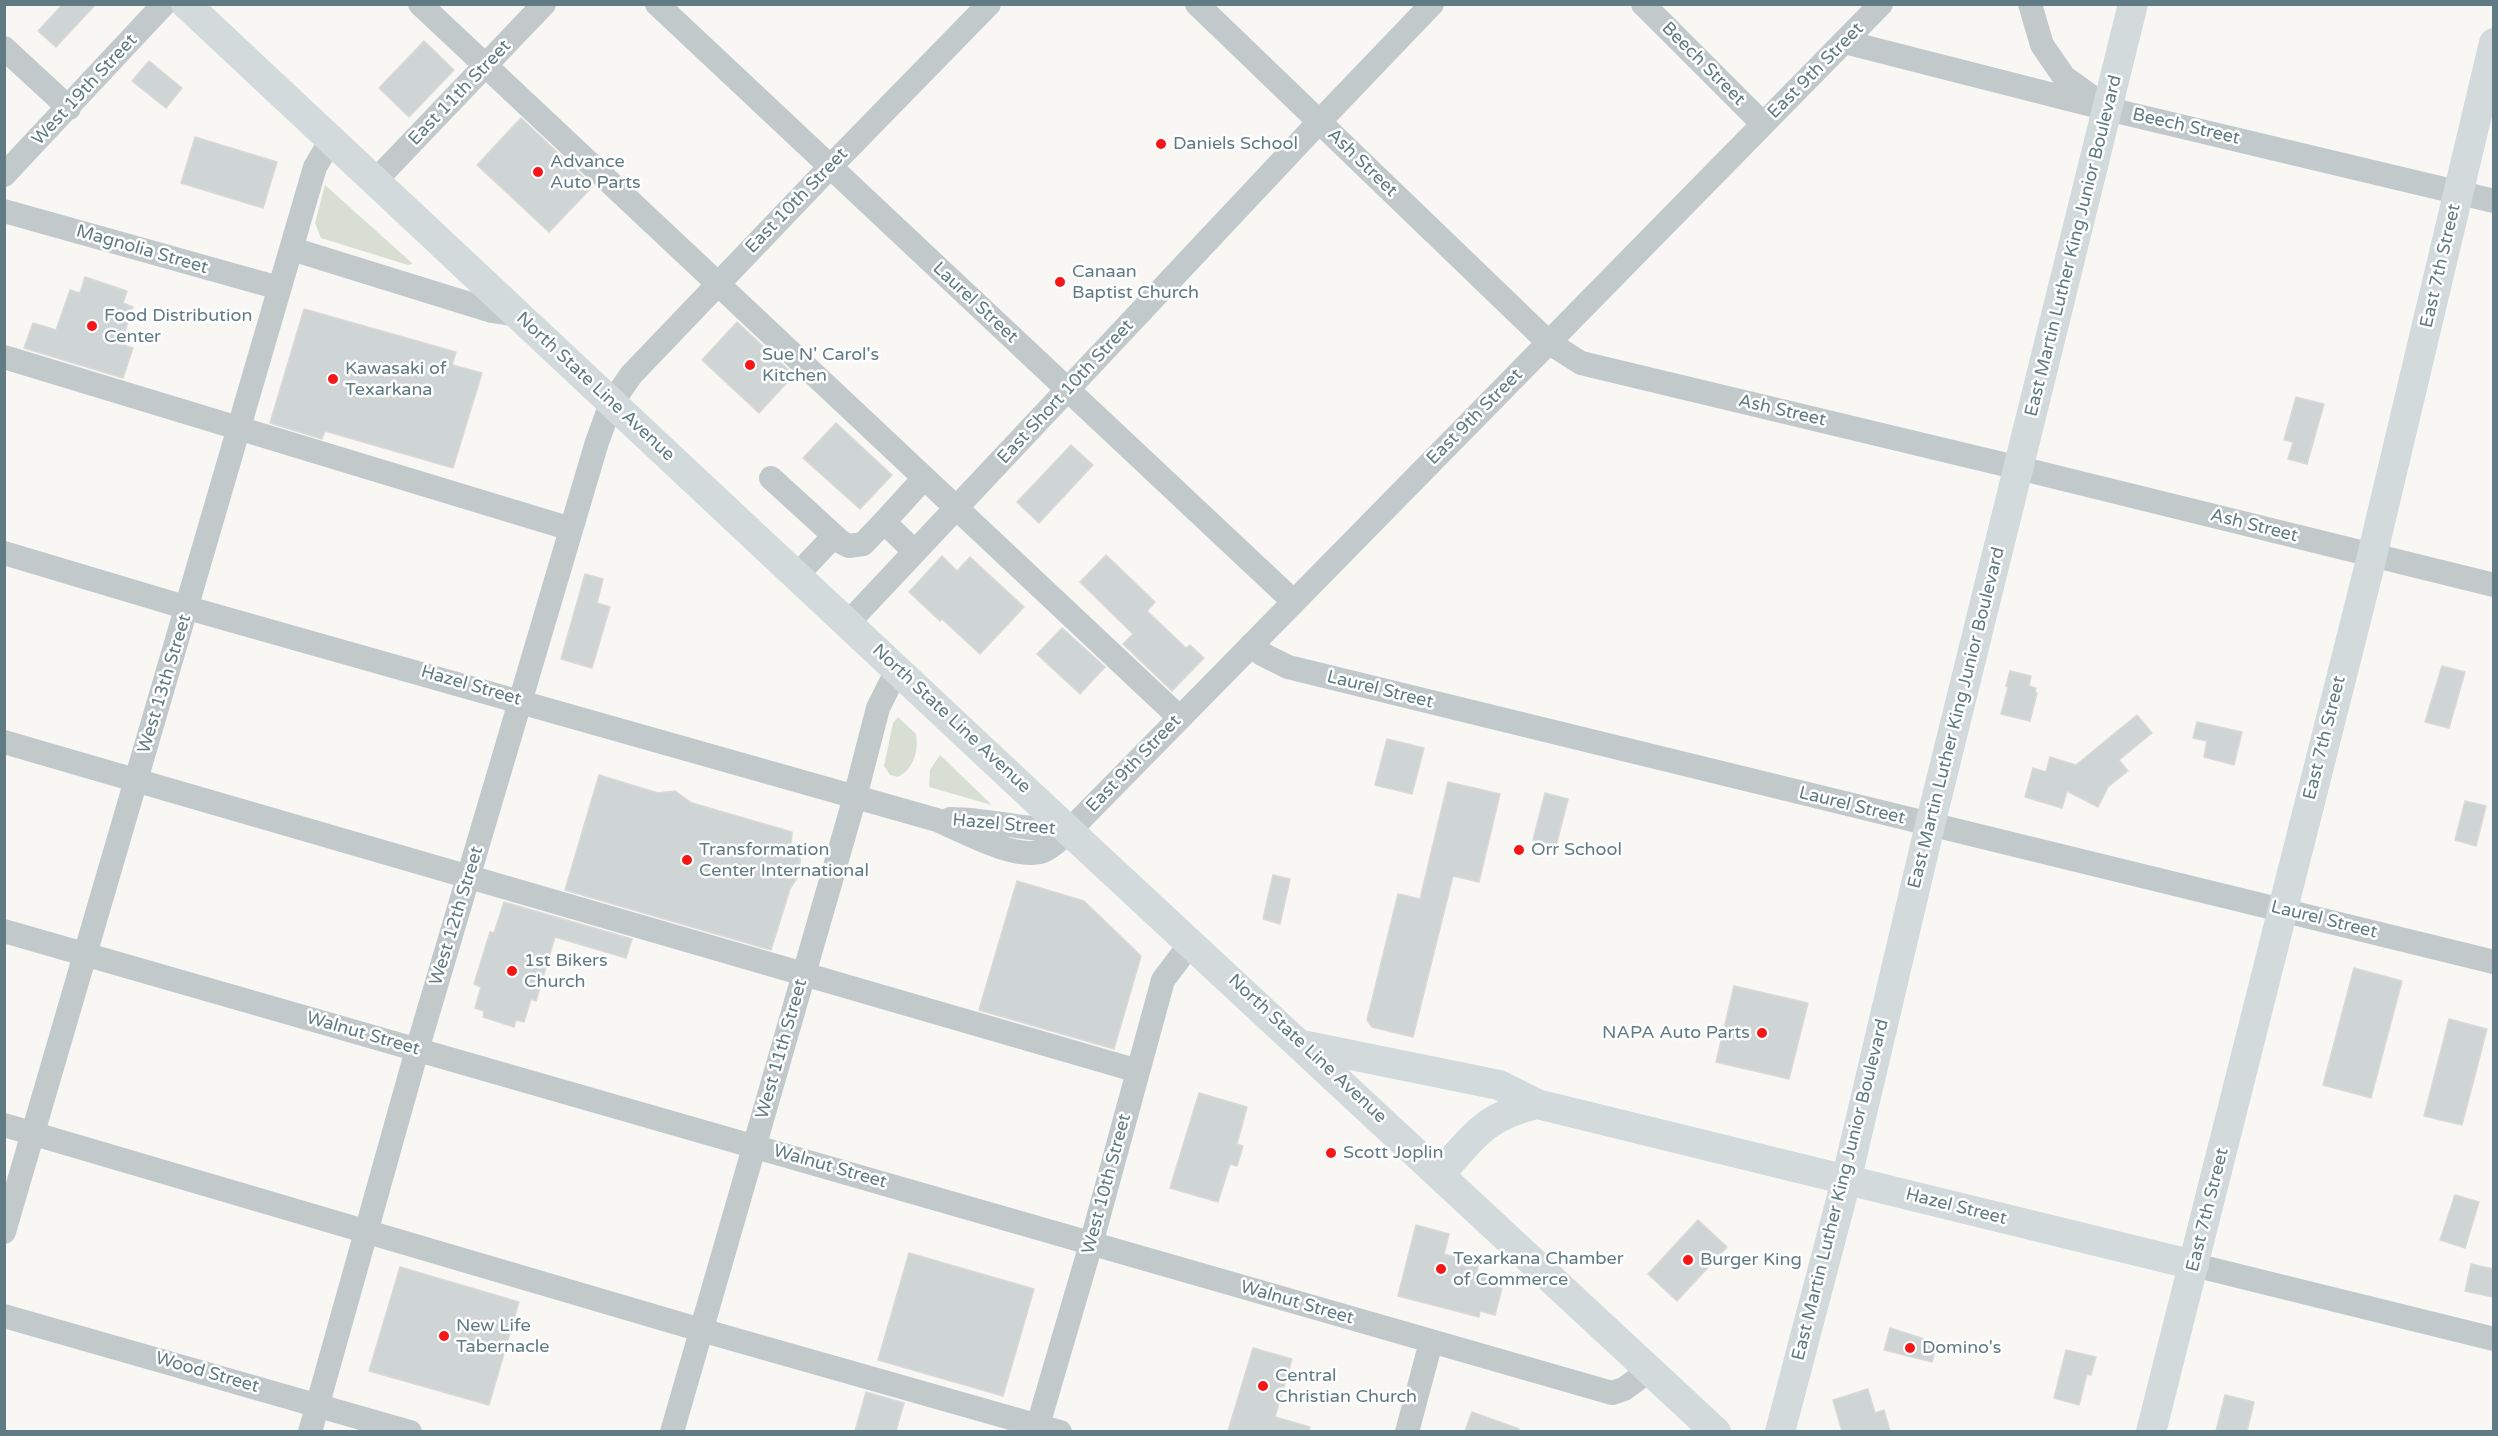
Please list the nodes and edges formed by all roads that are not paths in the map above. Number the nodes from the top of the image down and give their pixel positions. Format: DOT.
graph roads {
  1 [pos="164,4"];
  2 [pos="186,4"];
  3 [pos="420,4"];
  4 [pos="544,4"];
  5 [pos="657,4"];
  6 [pos="989,4"];
  7 [pos="1197,4"];
  8 [pos="1432,4"];
  9 [pos="1643,4"];
  10 [pos="1881,4"];
  11 [pos="2030,4"];
  12 [pos="2133,4"];
  13 [pos="1845,42"];
  14 [pos="2493,43"];
  15 [pos="4,48"];
  16 [pos="485,66"];
  17 [pos="69,108"];
  18 [pos="2108,109"];
  19 [pos="1319,122"];
  20 [pos="1763,124"];
  21 [pos="332,140"];
  22 [pos="830,166"];
  23 [pos="4,175"];
  24 [pos="375,181"];
  25 [pos="2458,191"];
  26 [pos="2493,201"];
  27 [pos="4,211"];
  28 [pos="292,249"];
  29 [pos="718,284"];
  30 [pos="279,288"];
  31 [pos="518,315"];
  32 [pos="1548,342"];
  33 [pos="4,357"];
  34 [pos="1069,390"];
  35 [pos="611,404"];
  36 [pos="239,429"];
  37 [pos="2019,468"];
  38 [pos="771,478"];
  39 [pos="915,488"];
  40 [pos="957,508"];
  41 [pos="884,522"];
  42 [pos="571,529"];
  43 [pos="834,536"];
  44 [pos="915,552"];
  45 [pos="4,553"];
  46 [pos="2372,556"];
  47 [pos="797,575"];
  48 [pos="2493,585"];
  49 [pos="1293,601"];
  50 [pos="188,608"];
  51 [pos="848,623"];
  52 [pos="1251,645"];
  53 [pos="898,669"];
  54 [pos="521,700"];
  55 [pos="1180,718"];
  56 [pos="4,742"];
  57 [pos="136,781"];
  58 [pos="855,797"];
  59 [pos="1930,825"];
  60 [pos="1069,831"];
  61 [pos="468,878"];
  62 [pos="2282,909"];
  63 [pos="4,932"];
  64 [pos="1191,943"];
  65 [pos="84,954"];
  66 [pos="2493,962"];
  67 [pos="803,975"];
  68 [pos="1302,1045"];
  69 [pos="417,1050"];
  70 [pos="1138,1071"];
  71 [pos="1537,1104"];
  72 [pos="4,1125"];
  73 [pos="33,1133"];
  74 [pos="754,1145"];
  75 [pos="1440,1174"];
  76 [pos="1846,1181"];
  77 [pos="366,1231"];
  78 [pos="4,1232"];
  79 [pos="1091,1244"];
  80 [pos="2194,1265"];
  81 [pos="4,1316"];
  82 [pos="701,1330"];
  83 [pos="2493,1339"];
  84 [pos="1431,1342"];
  85 [pos="1650,1370"];
  86 [pos="318,1404"];
  87 [pos="1045,1429"];
  88 [pos="309,1431"];
  89 [pos="410,1431"];
  90 [pos="672,1431"];
  91 [pos="1407,1431"];
  92 [pos="1716,1431"];
  93 [pos="1780,1431"];
  94 [pos="2151,1431"];
  1 -- 17 [label="street, West 19th Street"];
  2 -- 21 [label="main road, North State Line Avenue"];
  3 -- 16 [label="street"];
  4 -- 16 [label="street, East 11th Street"];
  5 -- 22 [label="street, Laurel Street"];
  6 -- 22 [label="street, East 10th Street"];
  7 -- 19 [label="street, Ash Street"];
  8 -- 19 [label="street, East Short 10th Street"];
  9 -- 20 [label="street, Beech Street"];
  10 -- 13 [label="street, East 9th Street"];
  11 -- 18 [label="street"];
  12 -- 18 [label="main road, East Martin Luther King Junior Boulevard"];
  13 -- 18 [label="street, Beech Street"];
  13 -- 20 [label="street, East 9th Street"];
  14 -- 25 [label="main road, East 7th Street"];
  15 -- 17 [label="street"];
  16 -- 24 [label="street, East 11th Street"];
  16 -- 29 [label="street"];
  17 -- 23 [label="street, West 19th Street"];
  18 -- 25 [label="street, Beech Street"];
  18 -- 37 [label="main road, East Martin Luther King Junior Boulevard"];
  19 -- 32 [label="street, Ash Street"];
  19 -- 34 [label="street, East Short 10th Street"];
  20 -- 32 [label="street, East 9th Street"];
  21 -- 24 [label="main road, North State Line Avenue"];
  21 -- 28 [label="street, West 13th Street"];
  22 -- 29 [label="street, East 10th Street"];
  22 -- 34 [label="street, Laurel Street"];
  24 -- 31 [label="main road, North State Line Avenue"];
  25 -- 26 [label="street, Beech Street"];
  25 -- 46 [label="main road, East 7th Street"];
  27 -- 30 [label="street, Magnolia Street"];
  28 -- 30 [label="street, West 13th Street"];
  28 -- 31 [label="street"];
  29 -- 35 [label="street, East 10th Street"];
  29 -- 40 [label="street"];
  30 -- 36 [label="street, West 13th Street"];
  31 -- 35 [label="main road, North State Line Avenue"];
  32 -- 37 [label="street, Ash Street"];
  32 -- 49 [label="street, East 9th Street"];
  33 -- 36 [label="street"];
  34 -- 40 [label="street, East Short 10th Street"];
  34 -- 49 [label="street, Laurel Street"];
  35 -- 42 [label="street, West 12th Street"];
  35 -- 47 [label="main road, North State Line Avenue"];
  36 -- 42 [label="street"];
  36 -- 50 [label="street, West 13th Street"];
  37 -- 46 [label="street, Ash Street"];
  37 -- 59 [label="main road, East Martin Luther King Junior Boulevard"];
  38 -- 43 [label="street"];
  39 -- 41 [label="street"];
  40 -- 44 [label="street, East Short 10th Street"];
  40 -- 55 [label="street"];
  41 -- 43 [label="street"];
  41 -- 44 [label="street"];
  42 -- 54 [label="street, West 12th Street"];
  43 -- 47 [label="street"];
  44 -- 51 [label="street, East Short 10th Street"];
  45 -- 50 [label="street, Hazel Street"];
  46 -- 48 [label="street, Ash Street"];
  46 -- 62 [label="main road, East 7th Street"];
  47 -- 51 [label="main road, North State Line Avenue"];
  49 -- 52 [label="street, East 9th Street"];
  50 -- 54 [label="street, Hazel Street"];
  50 -- 57 [label="street, West 13th Street"];
  51 -- 53 [label="main road, North State Line Avenue"];
  52 -- 55 [label="street, East 9th Street"];
  52 -- 59 [label="street, Laurel Street"];
  53 -- 58 [label="street, West 11th Street"];
  53 -- 60 [label="main road, North State Line Avenue"];
  54 -- 58 [label="street, Hazel Street"];
  54 -- 61 [label="street, West 12th Street"];
  55 -- 60 [label="street, East 9th Street"];
  56 -- 57 [label="street"];
  57 -- 61 [label="street"];
  57 -- 65 [label="street, West 13th Street"];
  58 -- 60 [label="street, Hazel Street"];
  58 -- 67 [label="street, West 11th Street"];
  59 -- 62 [label="street, Laurel Street"];
  59 -- 76 [label="main road, East Martin Luther King Junior Boulevard"];
  60 -- 64 [label="main road, North State Line Avenue"];
  61 -- 67 [label="street"];
  61 -- 69 [label="street, West 12th Street"];
  62 -- 66 [label="street, Laurel Street"];
  62 -- 80 [label="main road, East 7th Street"];
  63 -- 65 [label="street, Walnut Street"];
  64 -- 68 [label="main road, North State Line Avenue"];
  64 -- 70 [label="street, West 10th Street"];
  65 -- 69 [label="street, Walnut Street"];
  65 -- 73 [label="street, West 13th Street"];
  67 -- 70 [label="street"];
  67 -- 74 [label="street, West 11th Street"];
  68 -- 71 [label="main road"];
  68 -- 75 [label="main road, North State Line Avenue"];
  69 -- 74 [label="street, Walnut Street"];
  69 -- 77 [label="street, West 12th Street"];
  70 -- 79 [label="street, West 10th Street"];
  71 -- 75 [label="main road, Hazel Street"];
  71 -- 76 [label="main road, Hazel Street"];
  72 -- 73 [label="street"];
  73 -- 77 [label="street"];
  73 -- 78 [label="street, West 13th Street"];
  74 -- 79 [label="street, Walnut Street"];
  74 -- 82 [label="street, West 11th Street"];
  75 -- 85 [label="main road, North State Line Avenue"];
  76 -- 80 [label="main road, Hazel Street"];
  76 -- 93 [label="main road, East Martin Luther King Junior Boulevard"];
  77 -- 82 [label="street"];
  77 -- 86 [label="street, West 12th Street"];
  79 -- 84 [label="street, Walnut Street"];
  79 -- 87 [label="street, West 10th Street"];
  80 -- 83 [label="street, Hazel Street"];
  80 -- 94 [label="main road, East 7th Street"];
  81 -- 86 [label="street, Wood Street"];
  82 -- 87 [label="street"];
  82 -- 90 [label="street, West 11th Street"];
  84 -- 85 [label="street, Walnut Street"];
  84 -- 91 [label="street"];
  85 -- 92 [label="main road, North State Line Avenue"];
  86 -- 88 [label="street, West 12th Street"];
  86 -- 89 [label="street, Wood Street"];
}
